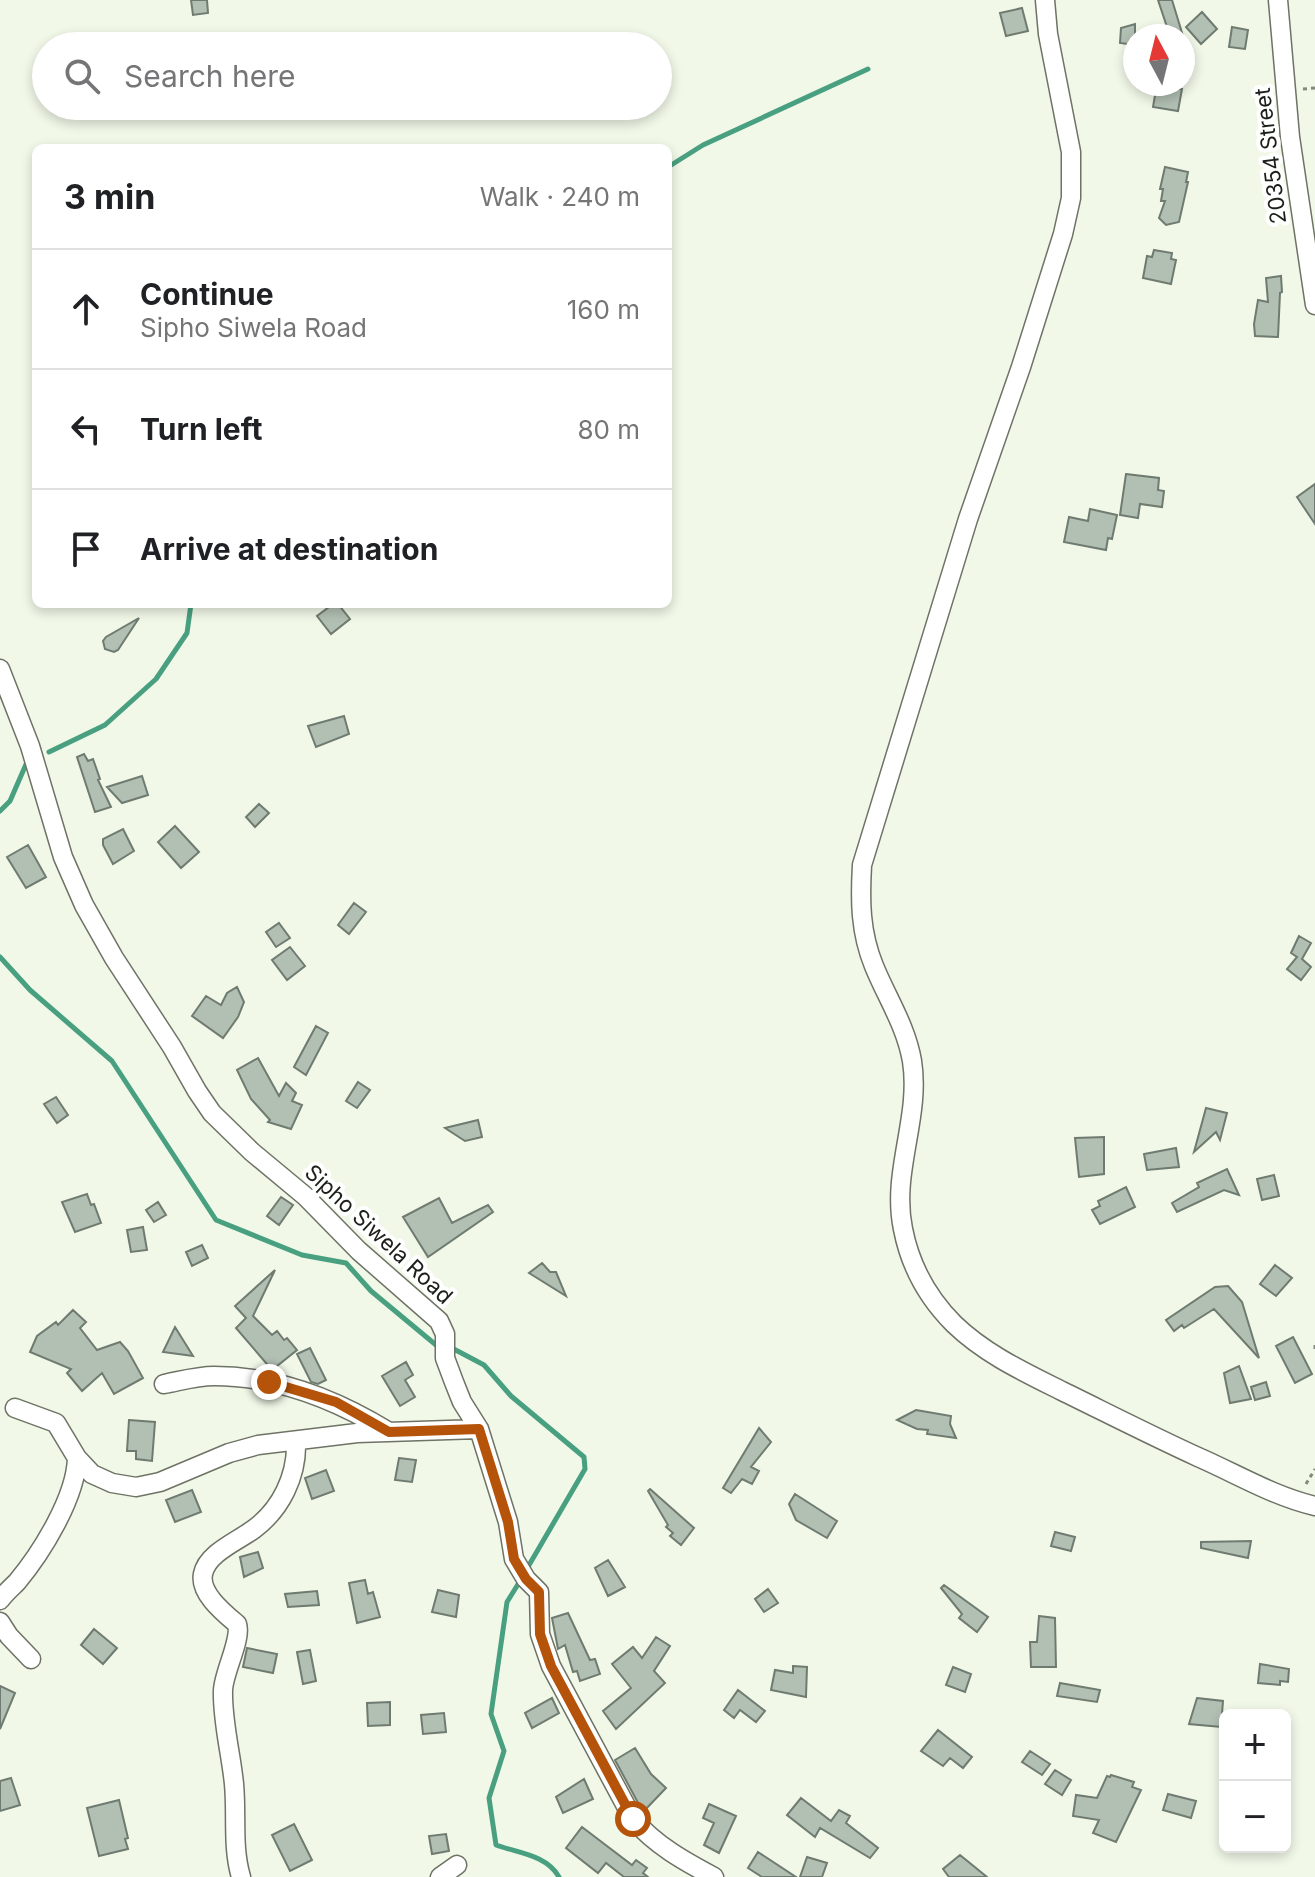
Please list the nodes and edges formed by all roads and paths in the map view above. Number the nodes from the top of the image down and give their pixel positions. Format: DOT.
graph roads {
  1 [pos="1045,0"];
  2 [pos="1278,0"];
  3 [pos="1315,305"];
  4 [pos="0,669"];
  5 [pos="164,1384"];
  6 [pos="15,1408"];
  7 [pos="479,1429"];
  8 [pos="389,1432"];
  9 [pos="296,1443"];
  10 [pos="77,1458"];
  11 [pos="1315,1506"];
  12 [pos="0,1600"];
  13 [pos="0,1622"];
  14 [pos="31,1659"];
  15 [pos="457,1865"];
  16 [pos="241,1877"];
  17 [pos="440,1877"];
  18 [pos="714,1877"];
  1 -- 11 [label="street"];
  2 -- 3 [label="street, 20354 Street"];
  4 -- 7 [label="street, Sipho Siwela Road"];
  5 -- 8 [label="street"];
  6 -- 10 [label="street"];
  7 -- 8 [label="street"];
  7 -- 18 [label="street, Sipho Siwela Road"];
  8 -- 9 [label="street"];
  9 -- 10 [label="street"];
  9 -- 16 [label="street"];
  10 -- 12 [label="street"];
  13 -- 14 [label="street"];
  15 -- 17 [label="street"];
}
